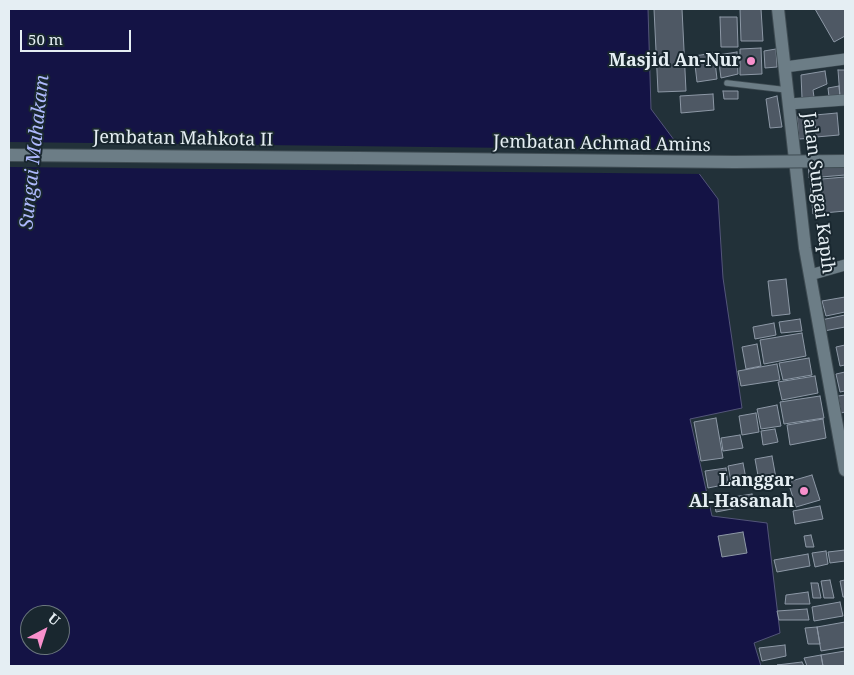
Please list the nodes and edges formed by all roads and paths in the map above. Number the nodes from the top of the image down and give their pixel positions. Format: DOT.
graph roads {
  1 [pos="778,9"];
  2 [pos="845,59"];
  3 [pos="785,67"];
  4 [pos="727,83"];
  5 [pos="787,90"];
  6 [pos="845,100"];
  7 [pos="789,104"];
  8 [pos="9,155"];
  9 [pos="358,158"];
  10 [pos="845,161"];
  11 [pos="845,265"];
  12 [pos="810,275"];
  13 [pos="845,470"];
  1 -- 3 [label="main road, Jalan Sungai Kapih"];
  2 -- 3 [label="street"];
  3 -- 5 [label="main road, Jalan Sungai Kapih"];
  4 -- 5 [label="lane"];
  5 -- 7 [label="main road, Jalan Sungai Kapih"];
  6 -- 7 [label="street"];
  7 -- 12 [label="main road, Jalan Sungai Kapih"];
  8 -- 9 [label="main road, Jembatan Mahkota II"];
  9 -- 10 [label="main road, Jembatan Achmad Amins, bridge"];
  11 -- 12 [label="street"];
  12 -- 13 [label="main road, Jalan Sungai Kapih"];
}
